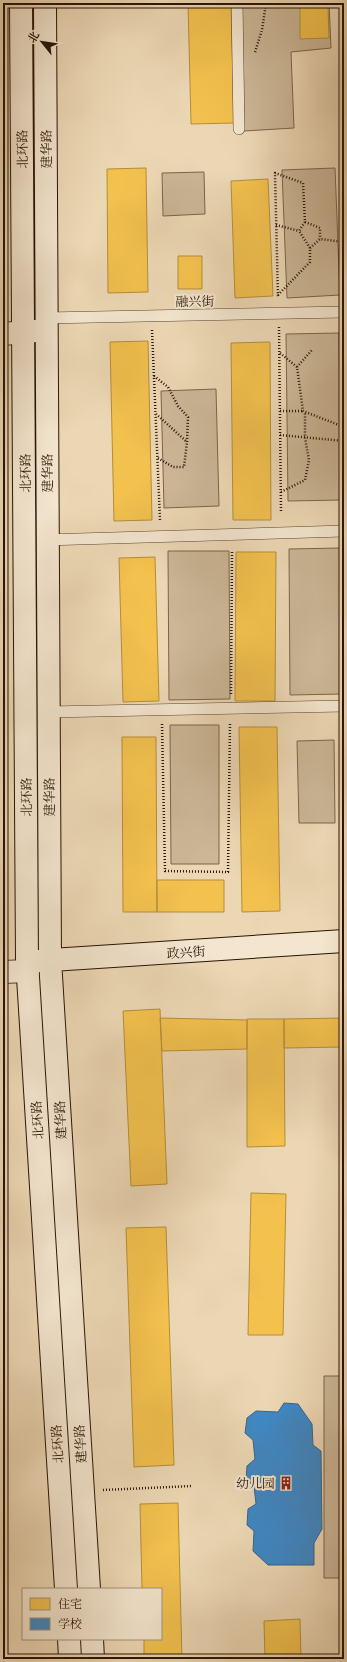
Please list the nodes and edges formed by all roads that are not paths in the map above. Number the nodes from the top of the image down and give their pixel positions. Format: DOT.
graph roads {
  1 [pos="20,3"];
  2 [pos="45,3"];
  3 [pos="237,3"];
  4 [pos="239,129"];
  5 [pos="344,312"];
  6 [pos="46,324"];
  7 [pos="13,333"];
  8 [pos="344,531"];
  9 [pos="48,540"];
  10 [pos="25,542"];
  11 [pos="344,706"];
  12 [pos="49,712"];
  13 [pos="344,941"];
  14 [pos="50,960"];
  15 [pos="28,966"];
  16 [pos="3,972"];
  17 [pos="66,1588"];
  18 [pos="88,1588"];
  19 [pos="69,1640"];
  20 [pos="92,1640"];
  21 [pos="70,1659"];
  22 [pos="93,1659"];
  1 -- 7 [label="street, 北环路"];
  2 -- 6 [label="street, 建华路"];
  3 -- 4 [label="lane"];
  5 -- 6 [label="lane, 融兴街"];
  6 -- 7 [label="street"];
  6 -- 9 [label="street, 建华路"];
  7 -- 10 [label="street, 北环路"];
  8 -- 9 [label="lane"];
  9 -- 10 [label="lane"];
  9 -- 12 [label="street, 建华路"];
  10 -- 15 [label="street, 北环路"];
  11 -- 12 [label="lane"];
  12 -- 14 [label="street, 建华路"];
  13 -- 14 [label="street, 政兴街"];
  14 -- 15 [label="street, 政兴街"];
  14 -- 18 [label="street, 建华路"];
  15 -- 16 [label="street, 政兴街"];
  15 -- 17 [label="street, 北环路"];
  19 -- 21 [label="street"];
  20 -- 22 [label="street"];
}
